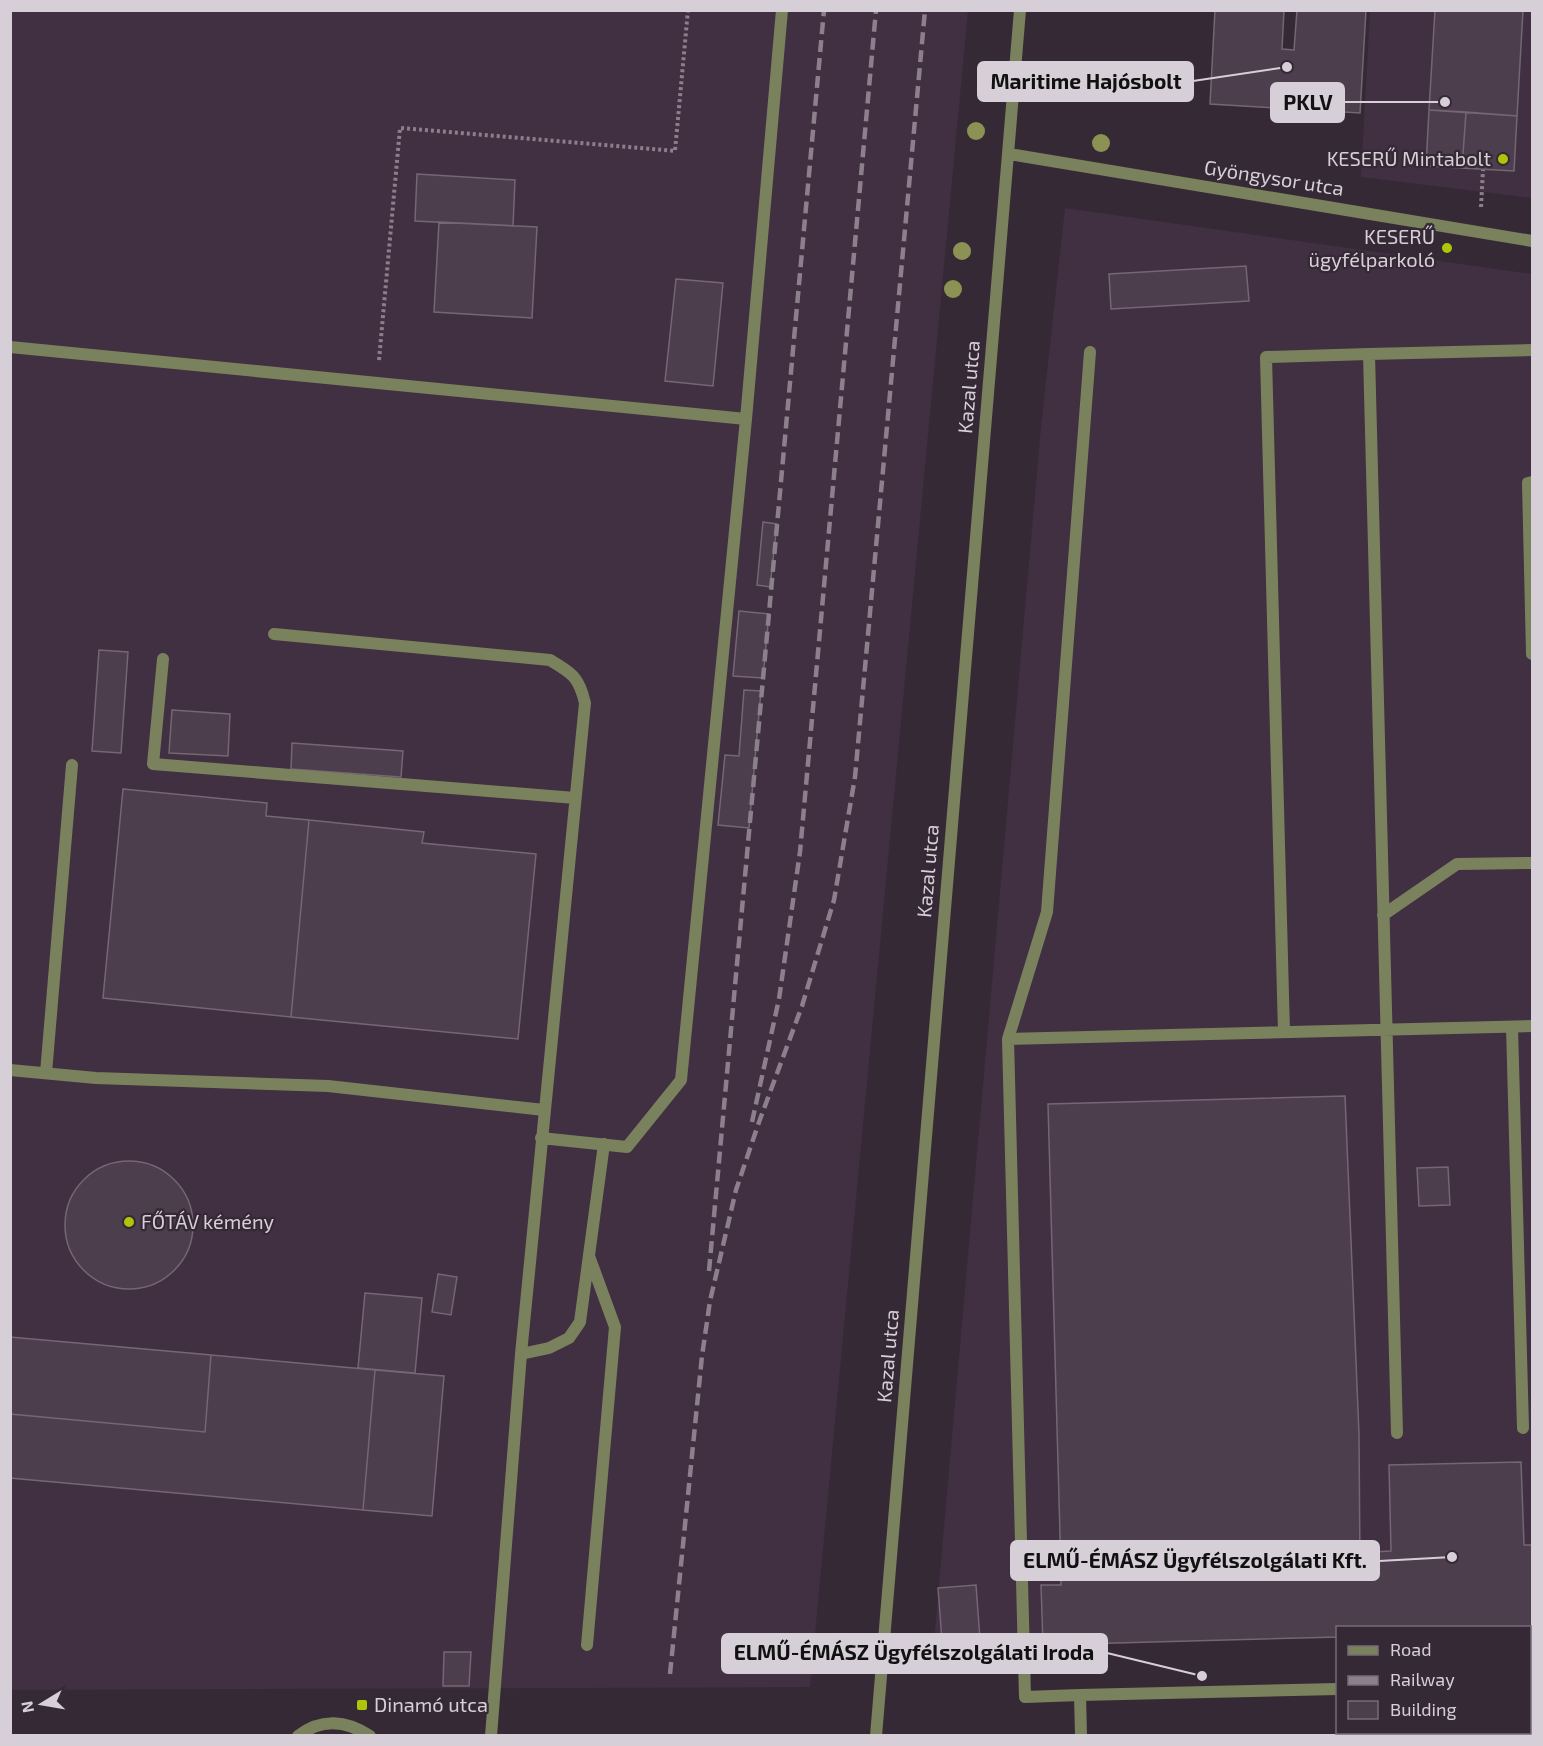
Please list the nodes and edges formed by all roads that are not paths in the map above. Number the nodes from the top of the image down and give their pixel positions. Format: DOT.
graph roads {
  1 [pos="782,10"];
  2 [pos="1020,10"];
  3 [pos="1009,154"];
  4 [pos="1533,241"];
  5 [pos="10,347"];
  6 [pos="1533,350"];
  7 [pos="1090,352"];
  8 [pos="1369,354"];
  9 [pos="746,419"];
  10 [pos="1533,482"];
  11 [pos="274,634"];
  12 [pos="1533,654"];
  13 [pos="163,659"];
  14 [pos="72,765"];
  15 [pos="575,798"];
  16 [pos="1533,863"];
  17 [pos="1383,915"];
  18 [pos="1533,1026"];
  19 [pos="1512,1027"];
  20 [pos="1387,1030"];
  21 [pos="1284,1032"];
  22 [pos="1008,1040"];
  23 [pos="10,1070"];
  24 [pos="45,1073"];
  25 [pos="544,1110"];
  26 [pos="541,1138"];
  27 [pos="604,1144"];
  28 [pos="589,1256"];
  29 [pos="521,1354"];
  30 [pos="1523,1428"];
  31 [pos="1397,1433"];
  32 [pos="587,1645"];
  33 [pos="1336,1689"];
  34 [pos="1080,1695"];
  35 [pos="298,1736"];
  36 [pos="370,1736"];
  37 [pos="491,1736"];
  38 [pos="876,1736"];
  39 [pos="1081,1736"];
  1 -- 9 [label="street"];
  2 -- 3 [label="street, Kazal utca"];
  3 -- 4 [label="street, Gyöngysor utca"];
  3 -- 38 [label="street, Kazal utca"];
  5 -- 9 [label="street"];
  6 -- 8 [label="street"];
  7 -- 22 [label="street"];
  8 -- 17 [label="street"];
  8 -- 21 [label="street"];
  9 -- 27 [label="street"];
  10 -- 12 [label="street"];
  11 -- 15 [label="street"];
  13 -- 15 [label="street"];
  14 -- 24 [label="street"];
  15 -- 25 [label="street"];
  16 -- 17 [label="street"];
  17 -- 20 [label="street"];
  18 -- 19 [label="street"];
  19 -- 20 [label="street"];
  19 -- 30 [label="street"];
  20 -- 21 [label="street"];
  20 -- 31 [label="street"];
  21 -- 22 [label="street"];
  22 -- 34 [label="street"];
  23 -- 24 [label="street"];
  24 -- 25 [label="street"];
  25 -- 26 [label="street"];
  26 -- 27 [label="street"];
  26 -- 29 [label="street"];
  27 -- 28 [label="street"];
  28 -- 29 [label="street"];
  28 -- 32 [label="street"];
  29 -- 37 [label="street"];
  33 -- 34 [label="street"];
  34 -- 39 [label="street"];
  35 -- 36 [label="street"];
}
